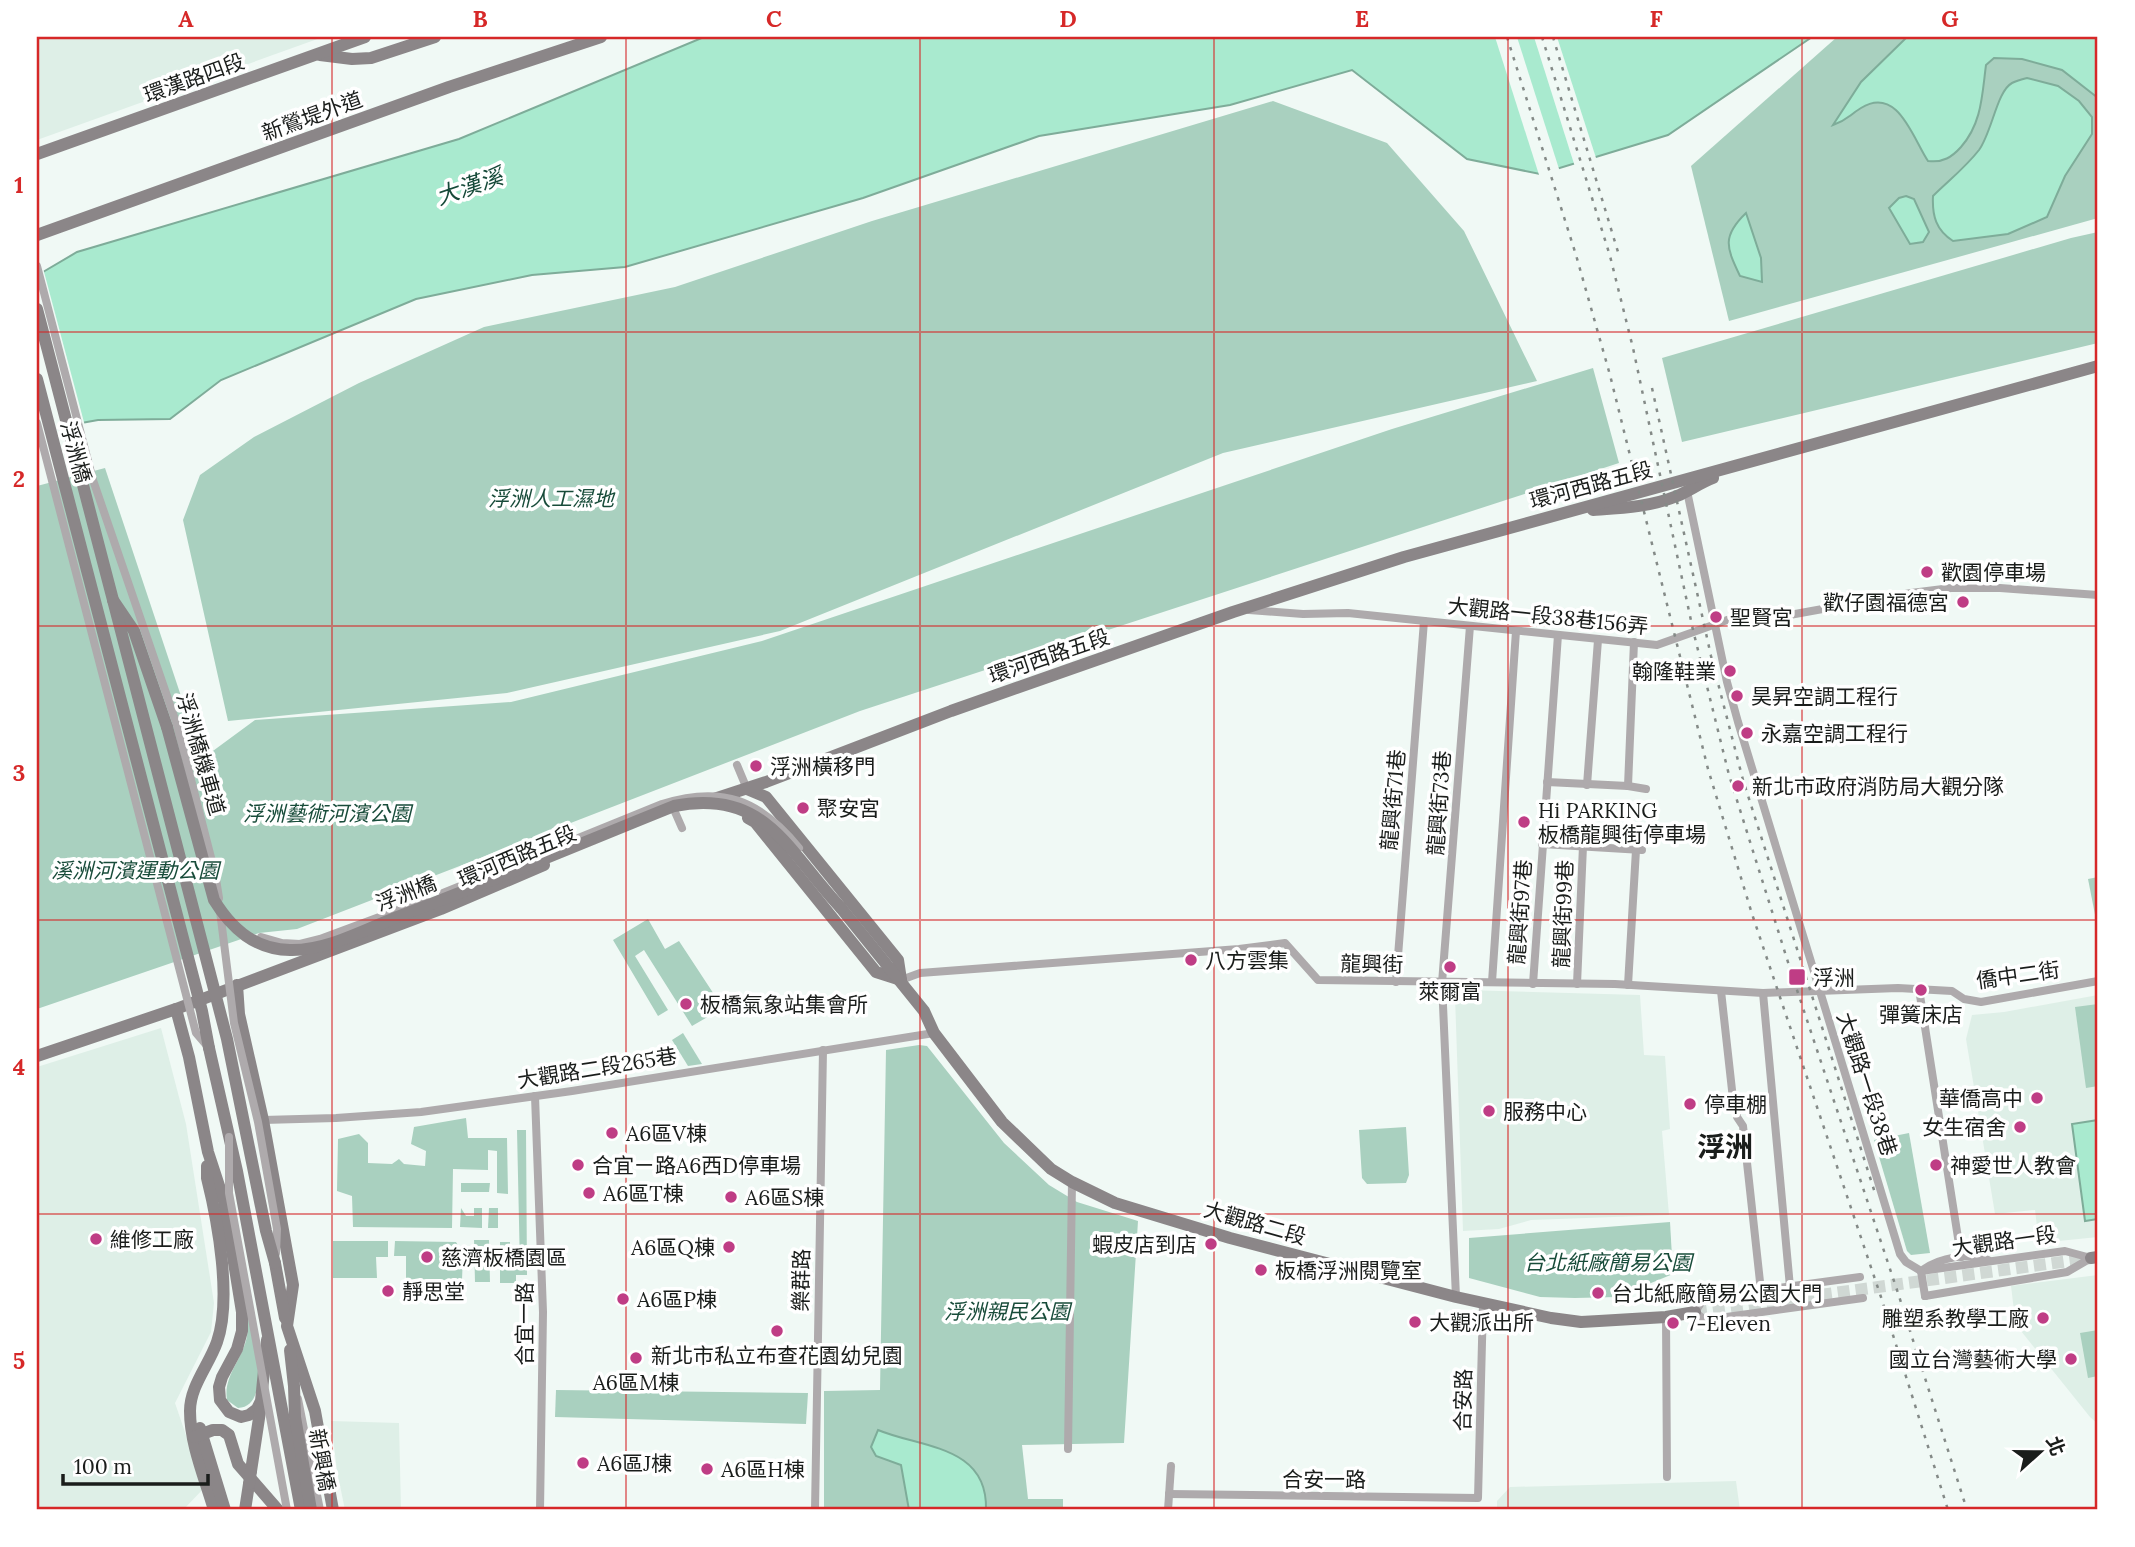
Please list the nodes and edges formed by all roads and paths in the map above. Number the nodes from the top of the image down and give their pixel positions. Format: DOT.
graph roads {
  1 [pos="365,37"];
  2 [pos="435,37"];
  3 [pos="601,37"];
  4 [pos="316,54"];
  5 [pos="37,154"];
  6 [pos="37,235"];
  7 [pos="37,267"];
  8 [pos="37,309"];
  9 [pos="2098,366"];
  10 [pos="37,379"];
  11 [pos="37,423"];
  12 [pos="1755,460"];
  13 [pos="1687,491"];
  14 [pos="1568,512"];
  15 [pos="2098,595"];
  16 [pos="113,600"];
  17 [pos="1239,610"];
  18 [pos="1424,621"];
  19 [pos="1715,624"];
  20 [pos="1470,626"];
  21 [pos="1516,631"];
  22 [pos="1558,635"];
  23 [pos="1598,640"];
  24 [pos="1633,642"];
  25 [pos="159,674"];
  26 [pos="737,765"];
  27 [pos="1547,782"];
  28 [pos="1587,785"];
  29 [pos="1628,786"];
  30 [pos="747,789"];
  31 [pos="1646,789"];
  32 [pos="696,804"];
  33 [pos="675,812"];
  34 [pos="755,822"];
  35 [pos="682,828"];
  36 [pos="1542,844"];
  37 [pos="1583,846"];
  38 [pos="841,908"];
  39 [pos="901,980"];
  40 [pos="2098,981"];
  41 [pos="1395,982"];
  42 [pos="1492,982"];
  43 [pos="1443,983"];
  44 [pos="1534,984"];
  45 [pos="1577,984"];
  46 [pos="237,985"];
  47 [pos="1629,985"];
  48 [pos="1919,989"];
  49 [pos="1721,991"];
  50 [pos="1819,991"];
  51 [pos="1763,993"];
  52 [pos="176,1009"];
  53 [pos="934,1033"];
  54 [pos="209,1048"];
  55 [pos="823,1050"];
  56 [pos="37,1056"];
  57 [pos="535,1096"];
  58 [pos="263,1120"];
  59 [pos="229,1137"];
  60 [pos="208,1152"];
  61 [pos="1072,1182"];
  62 [pos="213,1209"];
  63 [pos="226,1221"];
  64 [pos="1961,1257"];
  65 [pos="2095,1257"];
  66 [pos="1991,1261"];
  67 [pos="275,1263"];
  68 [pos="1921,1271"];
  69 [pos="1860,1277"];
  70 [pos="1790,1287"];
  71 [pos="1760,1291"];
  72 [pos="1457,1297"];
  73 [pos="1863,1298"];
  74 [pos="1483,1303"];
  75 [pos="1695,1312"];
  76 [pos="1666,1317"];
  77 [pos="287,1326"];
  78 [pos="267,1340"];
  79 [pos="261,1401"];
  80 [pos="299,1416"];
  81 [pos="198,1435"];
  82 [pos="1068,1449"];
  83 [pos="1171,1466"];
  84 [pos="1667,1477"];
  85 [pos="1169,1494"];
  86 [pos="1478,1498"];
  87 [pos="214,1510"];
  88 [pos="225,1510"];
  89 [pos="245,1510"];
  90 [pos="278,1510"];
  91 [pos="287,1510"];
  92 [pos="301,1510"];
  93 [pos="311,1510"];
  94 [pos="320,1510"];
  95 [pos="333,1510"];
  96 [pos="540,1510"];
  97 [pos="815,1510"];
  98 [pos="1168,1510"];
  1 -- 4 [label="main road, 環漢路四段"];
  2 -- 4 [label="main road"];
  3 -- 6 [label="main road, 新鶯堤外道"];
  4 -- 5 [label="main road, 環漢路四段"];
  7 -- 25 [label="street, 浮洲橋機車道, bridge"];
  8 -- 16 [label="main road, 浮洲橋"];
  9 -- 12 [label="main road, 環河西路五段"];
  10 -- 54 [label="main road, 浮洲橋, bridge"];
  11 -- 54 [label="street, bridge"];
  12 -- 13 [label="main road"];
  12 -- 14 [label="main road, 環河西路五段"];
  13 -- 14 [label="main road"];
  13 -- 19 [label="street, 大觀路一段38巷"];
  14 -- 17 [label="main road, 環河西路五段"];
  15 -- 19 [label="street, 大觀路一段38巷156弄"];
  16 -- 38 [label="main road, 浮洲橋, bridge"];
  16 -- 67 [label="main road, 浮洲橋, bridge"];
  17 -- 18 [label="street, 大觀路一段38巷156弄"];
  17 -- 30 [label="main road, 環河西路五段"];
  18 -- 20 [label="street, 大觀路一段38巷156弄"];
  18 -- 41 [label="street, 龍興街71巷"];
  19 -- 24 [label="street, 大觀路一段38巷156弄"];
  19 -- 50 [label="street, 大觀路一段38巷"];
  20 -- 21 [label="street, 大觀路一段38巷156弄"];
  20 -- 43 [label="street, 龍興街73巷"];
  21 -- 22 [label="street, 大觀路一段38巷156弄"];
  21 -- 42 [label="street"];
  22 -- 23 [label="street, 大觀路一段38巷156弄"];
  22 -- 27 [label="street, 龍興街97巷"];
  23 -- 24 [label="street, 大觀路一段38巷156弄"];
  23 -- 28 [label="street"];
  24 -- 29 [label="street"];
  25 -- 38 [label="street, bridge"];
  25 -- 67 [label="street, 浮洲橋機車道, bridge"];
  26 -- 30 [label="street"];
  27 -- 28 [label="street"];
  27 -- 36 [label="street, 龍興街97巷"];
  28 -- 29 [label="street"];
  29 -- 31 [label="street"];
  30 -- 32 [label="main road, 環河西路五段"];
  30 -- 34 [label="main road"];
  30 -- 39 [label="main road"];
  32 -- 33 [label="main road, 環河西路五段"];
  32 -- 34 [label="main road"];
  33 -- 35 [label="street"];
  33 -- 46 [label="main road, 環河西路五段"];
  34 -- 39 [label="main road"];
  36 -- 37 [label="street"];
  36 -- 44 [label="street, 龍興街97巷"];
  37 -- 45 [label="street, 龍興街99巷"];
  37 -- 47 [label="street"];
  38 -- 39 [label="main road, 浮洲橋"];
  39 -- 41 [label="street, 龍興街"];
  39 -- 53 [label="main road, 大觀路二段"];
  40 -- 48 [label="street, 僑中二街"];
  41 -- 43 [label="street, 龍興街"];
  42 -- 43 [label="street, 龍興街"];
  42 -- 44 [label="street, 龍興街"];
  43 -- 72 [label="street, 龍興街73巷"];
  44 -- 45 [label="street, 龍興街"];
  45 -- 47 [label="street, 龍興街"];
  46 -- 52 [label="main road, 環河西路五段"];
  46 -- 58 [label="main road"];
  47 -- 49 [label="street, 龍興街"];
  48 -- 50 [label="street, 僑中二街"];
  48 -- 64 [label="street"];
  49 -- 51 [label="street, 龍興街"];
  49 -- 71 [label="street"];
  50 -- 51 [label="street, 龍興街"];
  50 -- 68 [label="street, 大觀路一段38巷"];
  51 -- 70 [label="street"];
  52 -- 56 [label="main road, 環河西路五段"];
  52 -- 60 [label="main road"];
  53 -- 55 [label="street, 大觀路二段265巷"];
  53 -- 61 [label="main road, 大觀路二段"];
  54 -- 59 [label="main road, 浮洲橋"];
  55 -- 57 [label="street, 大觀路二段265巷"];
  55 -- 97 [label="street, 樂群路"];
  57 -- 58 [label="street, 大觀路二段265巷"];
  57 -- 96 [label="street, 合宜一路"];
  58 -- 77 [label="main road"];
  59 -- 78 [label="main road, 浮洲橋, bridge"];
  59 -- 91 [label="street, bridge"];
  60 -- 62 [label="main road"];
  60 -- 63 [label="main road"];
  61 -- 72 [label="main road, 大觀路二段"];
  61 -- 82 [label="street"];
  62 -- 63 [label="main road"];
  62 -- 81 [label="main road"];
  63 -- 79 [label="main road"];
  64 -- 66 [label="street"];
  64 -- 68 [label="street"];
  65 -- 66 [label="street, 大觀路一段"];
  65 -- 68 [label="street, 大觀路一段, bridge"];
  66 -- 68 [label="street, 大觀路一段"];
  67 -- 77 [label="main road, 浮洲橋"];
  69 -- 70 [label="street, 大觀路二段"];
  70 -- 71 [label="street, 大觀路二段"];
  71 -- 75 [label="street, 大觀路二段"];
  72 -- 74 [label="main road, 大觀路二段"];
  73 -- 75 [label="street, 大觀路二段"];
  74 -- 76 [label="main road, 大觀路二段"];
  74 -- 86 [label="street, 合安路"];
  75 -- 76 [label="main road, 大觀路二段"];
  76 -- 84 [label="street"];
  77 -- 80 [label="main road, 新興橋"];
  77 -- 95 [label="main road"];
  78 -- 79 [label="main road"];
  78 -- 92 [label="main road, 新興橋"];
  79 -- 89 [label="main road"];
  80 -- 93 [label="main road, 新興橋"];
  80 -- 94 [label="street"];
  81 -- 87 [label="main road"];
  81 -- 88 [label="main road"];
  81 -- 90 [label="main road"];
  83 -- 85 [label="street"];
  85 -- 86 [label="street, 合安一路"];
  85 -- 98 [label="street"];
}
